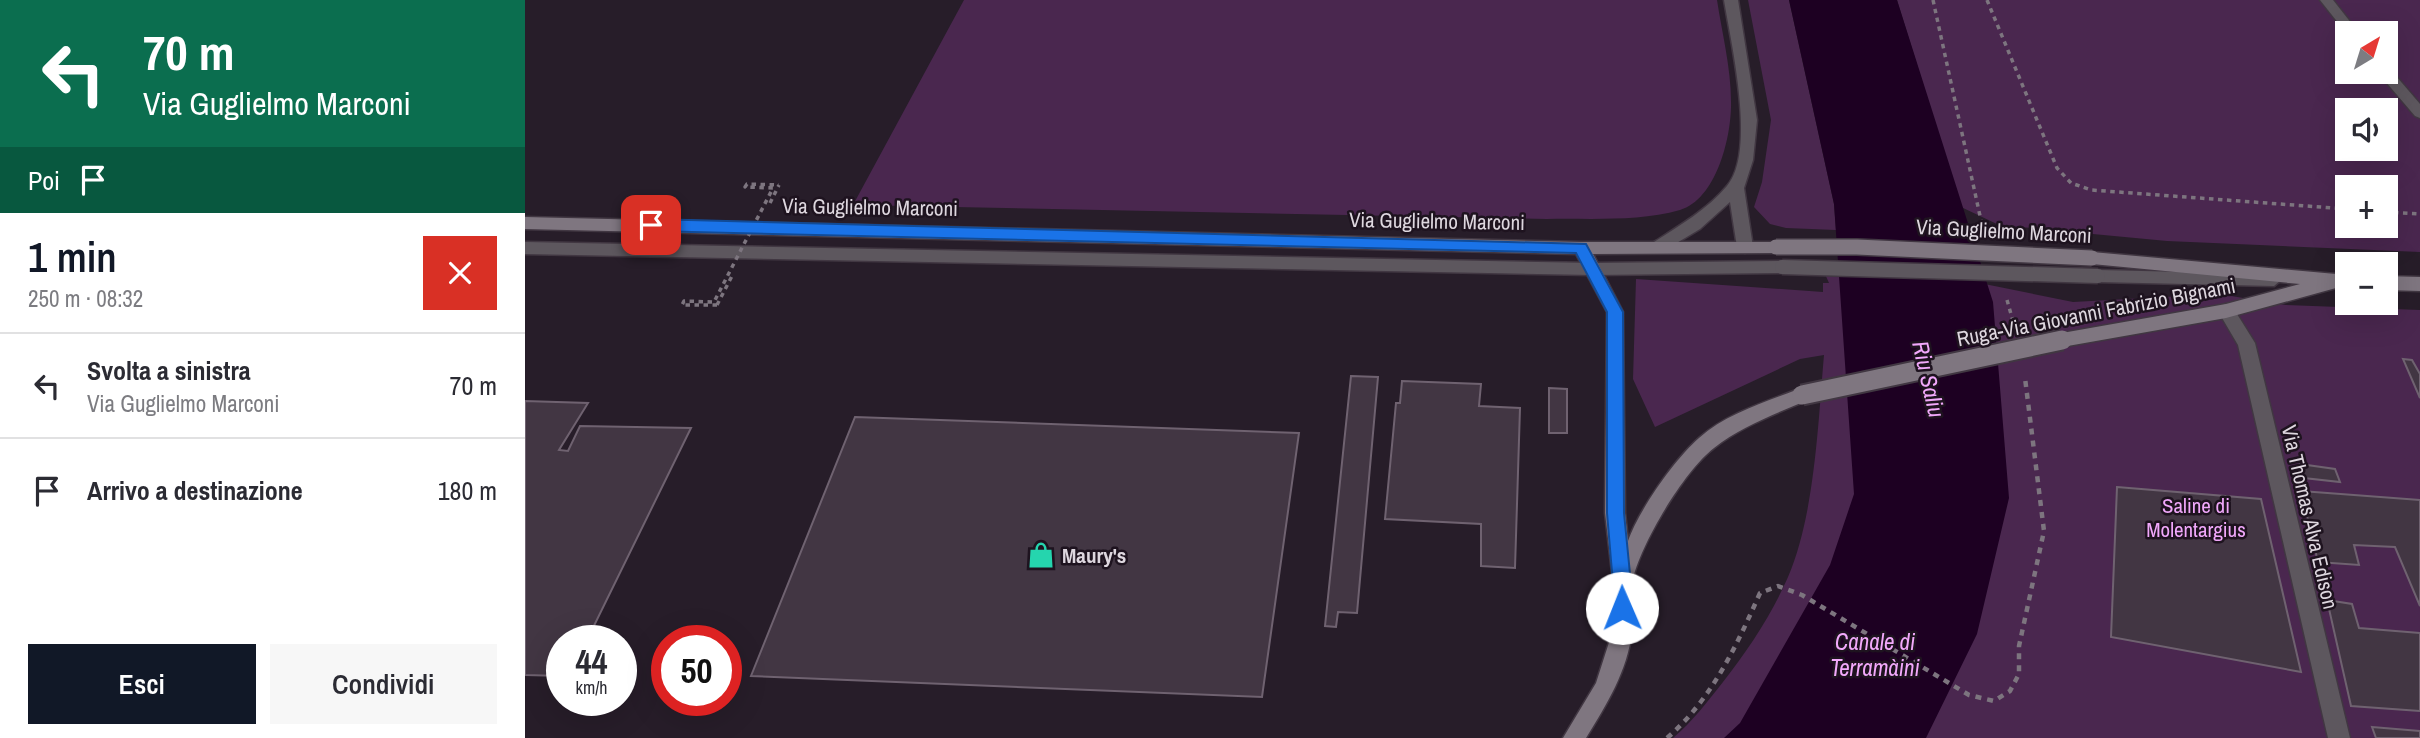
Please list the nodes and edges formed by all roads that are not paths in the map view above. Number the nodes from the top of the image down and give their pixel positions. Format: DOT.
graph roads {
  1 [pos="1731,0"];
  2 [pos="2326,0"];
  3 [pos="2343,21"];
  4 [pos="2395,84"];
  5 [pos="2420,113"];
  6 [pos="1735,188"];
  7 [pos="525,222"];
  8 [pos="1660,247"];
  9 [pos="1745,247"];
  10 [pos="525,248"];
  11 [pos="1581,248"];
  12 [pos="1592,269"];
  13 [pos="2335,282"];
  14 [pos="2335,282"];
  15 [pos="2335,283"];
  16 [pos="2398,283"];
  17 [pos="2420,284"];
  18 [pos="2226,311"];
  19 [pos="1622,584"];
  20 [pos="1574,738"];
  21 [pos="2339,738"];
  1 -- 6 [label="street"];
  2 -- 3 [label="lane"];
  4 -- 5 [label="lane"];
  6 -- 8 [label="street"];
  6 -- 9 [label="street"];
  7 -- 11 [label="main road, Via Guglielmo Marconi"];
  8 -- 9 [label="main road, Via Guglielmo Marconi"];
  8 -- 11 [label="main road, Via Guglielmo Marconi"];
  9 -- 13 [label="main road, Via Guglielmo Marconi, bridge"];
  10 -- 12 [label="lane"];
  11 -- 12 [label="main road"];
  12 -- 14 [label="lane, bridge"];
  12 -- 19 [label="main road"];
  15 -- 18 [label="main road, Ruga-Via Giovanni Fabrizio Bignami"];
  16 -- 17 [label="main road"];
  18 -- 19 [label="main road, Ruga-Via Giovanni Fabrizio Bignami, bridge"];
  18 -- 21 [label="street, Via Thomas Alva Edison"];
  19 -- 20 [label="main road, Ruga-Via Giovanni Fabrizio Bignami"];
}
